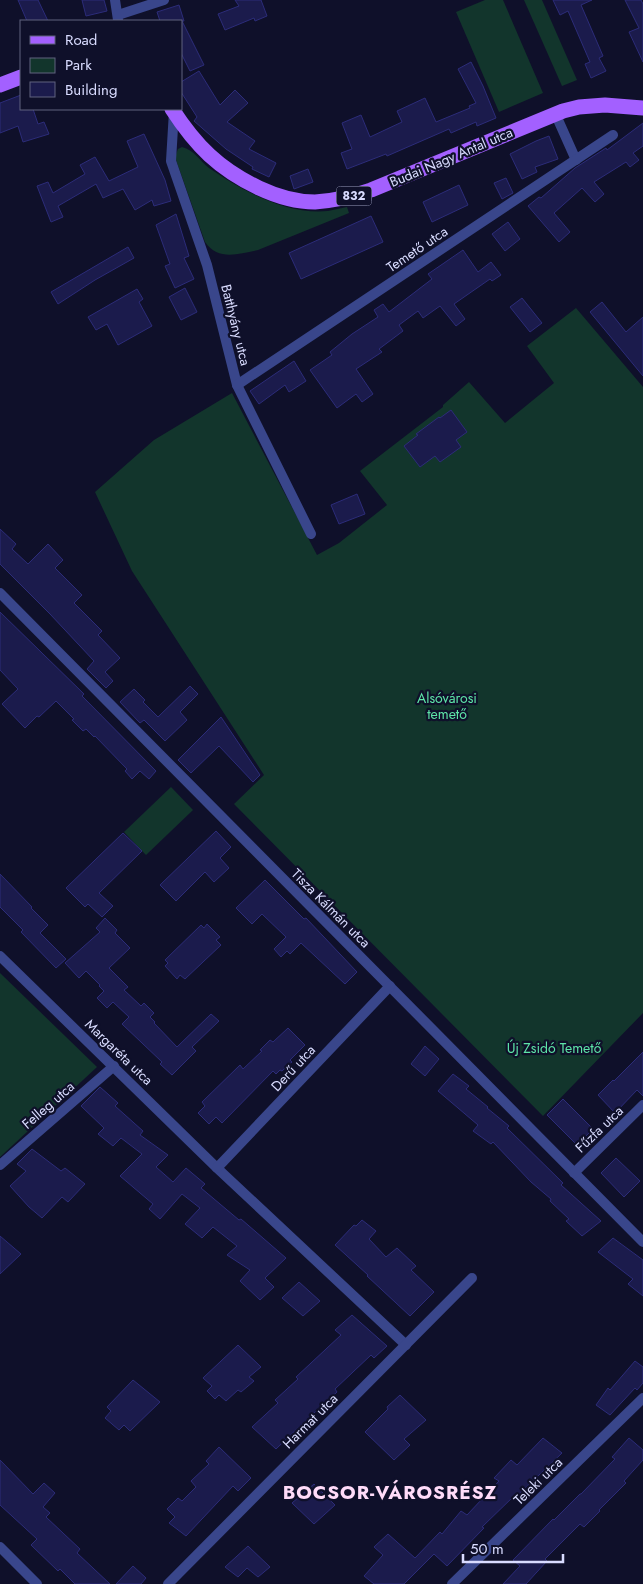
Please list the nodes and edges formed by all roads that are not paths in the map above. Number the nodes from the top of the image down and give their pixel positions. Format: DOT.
graph roads {
  1 [pos="115,0"];
  2 [pos="164,0"];
  3 [pos="118,18"];
  4 [pos="20,77"];
  5 [pos="0,85"];
  6 [pos="643,108"];
  7 [pos="173,110"];
  8 [pos="555,113"];
  9 [pos="613,136"];
  10 [pos="576,160"];
  11 [pos="237,385"];
  12 [pos="311,534"];
  13 [pos="0,593"];
  14 [pos="0,956"];
  15 [pos="390,986"];
  16 [pos="114,1066"];
  17 [pos="643,1105"];
  18 [pos="0,1165"];
  19 [pos="217,1168"];
  20 [pos="574,1172"];
  21 [pos="643,1242"];
  22 [pos="472,1278"];
  23 [pos="406,1345"];
  24 [pos="643,1398"];
  25 [pos="0,1547"];
  26 [pos="37,1584"];
  27 [pos="168,1584"];
  28 [pos="452,1584"];
  1 -- 3 [label="street"];
  2 -- 3 [label="street"];
  4 -- 5 [label="main road"];
  6 -- 8 [label="main road, Budai Nagy Antal utca / 832"];
  7 -- 8 [label="main road, Budai Nagy Antal utca / 832"];
  7 -- 11 [label="street, Batthyány utca"];
  8 -- 10 [label="street"];
  9 -- 10 [label="street, Temető utca"];
  10 -- 11 [label="street, Temető utca"];
  11 -- 12 [label="street, Batthyány utca"];
  13 -- 15 [label="street, Tisza Kálmán utca"];
  14 -- 16 [label="street, Margaréta utca"];
  15 -- 19 [label="street, Derű utca"];
  15 -- 20 [label="street, Tisza Kálmán utca"];
  16 -- 18 [label="street, Felleg utca"];
  16 -- 19 [label="street, Margaréta utca"];
  17 -- 20 [label="street, Fűzfa utca"];
  19 -- 23 [label="street, Margaréta utca"];
  20 -- 21 [label="street, Tisza Kálmán utca"];
  22 -- 23 [label="street, Harmat utca"];
  23 -- 27 [label="street, Harmat utca"];
  24 -- 28 [label="street, Teleki utca"];
  25 -- 26 [label="street"];
}
